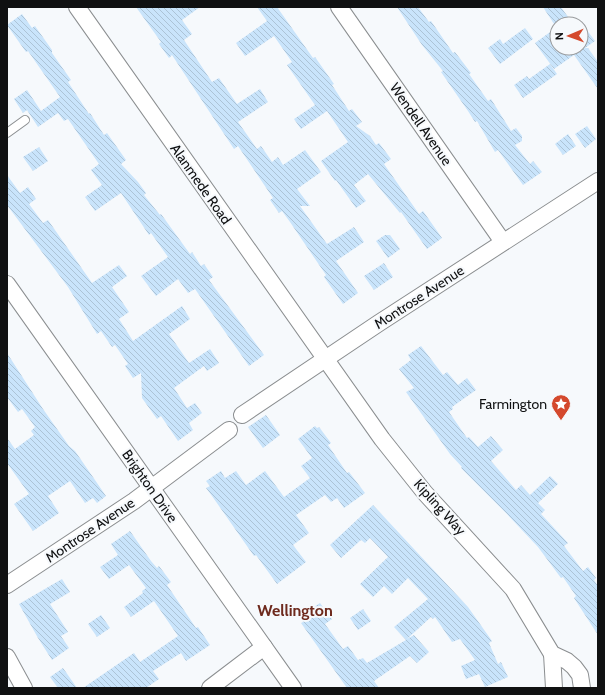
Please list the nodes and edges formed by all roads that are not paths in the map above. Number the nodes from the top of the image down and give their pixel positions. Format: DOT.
graph roads {
  1 [pos="77,7"];
  2 [pos="339,7"];
  3 [pos="25,120"];
  4 [pos="7,133"];
  5 [pos="598,181"];
  6 [pos="503,242"];
  7 [pos="7,284"];
  8 [pos="326,360"];
  9 [pos="242,415"];
  10 [pos="229,430"];
  11 [pos="151,488"];
  12 [pos="7,585"];
  13 [pos="264,647"];
  14 [pos="552,654"];
  15 [pos="7,657"];
  16 [pos="24,688"];
  17 [pos="210,688"];
  18 [pos="293,688"];
  19 [pos="554,688"];
  20 [pos="582,688"];
  1 -- 8 [label="street, Alanmede Road"];
  2 -- 6 [label="street, Wendell Avenue"];
  3 -- 4 [label="lane"];
  5 -- 6 [label="street, Montrose Avenue"];
  6 -- 8 [label="street, Montrose Avenue"];
  7 -- 11 [label="street, Brighton Drive"];
  8 -- 9 [label="street, Montrose Avenue"];
  8 -- 14 [label="street, Kipling Way"];
  10 -- 11 [label="street, Montrose Avenue"];
  11 -- 12 [label="street, Montrose Avenue"];
  11 -- 13 [label="street, Brighton Drive"];
  13 -- 17 [label="street"];
  13 -- 18 [label="street, Brighton Drive"];
  14 -- 19 [label="street, Kipling Way"];
  14 -- 20 [label="street"];
  15 -- 16 [label="street"];
}
